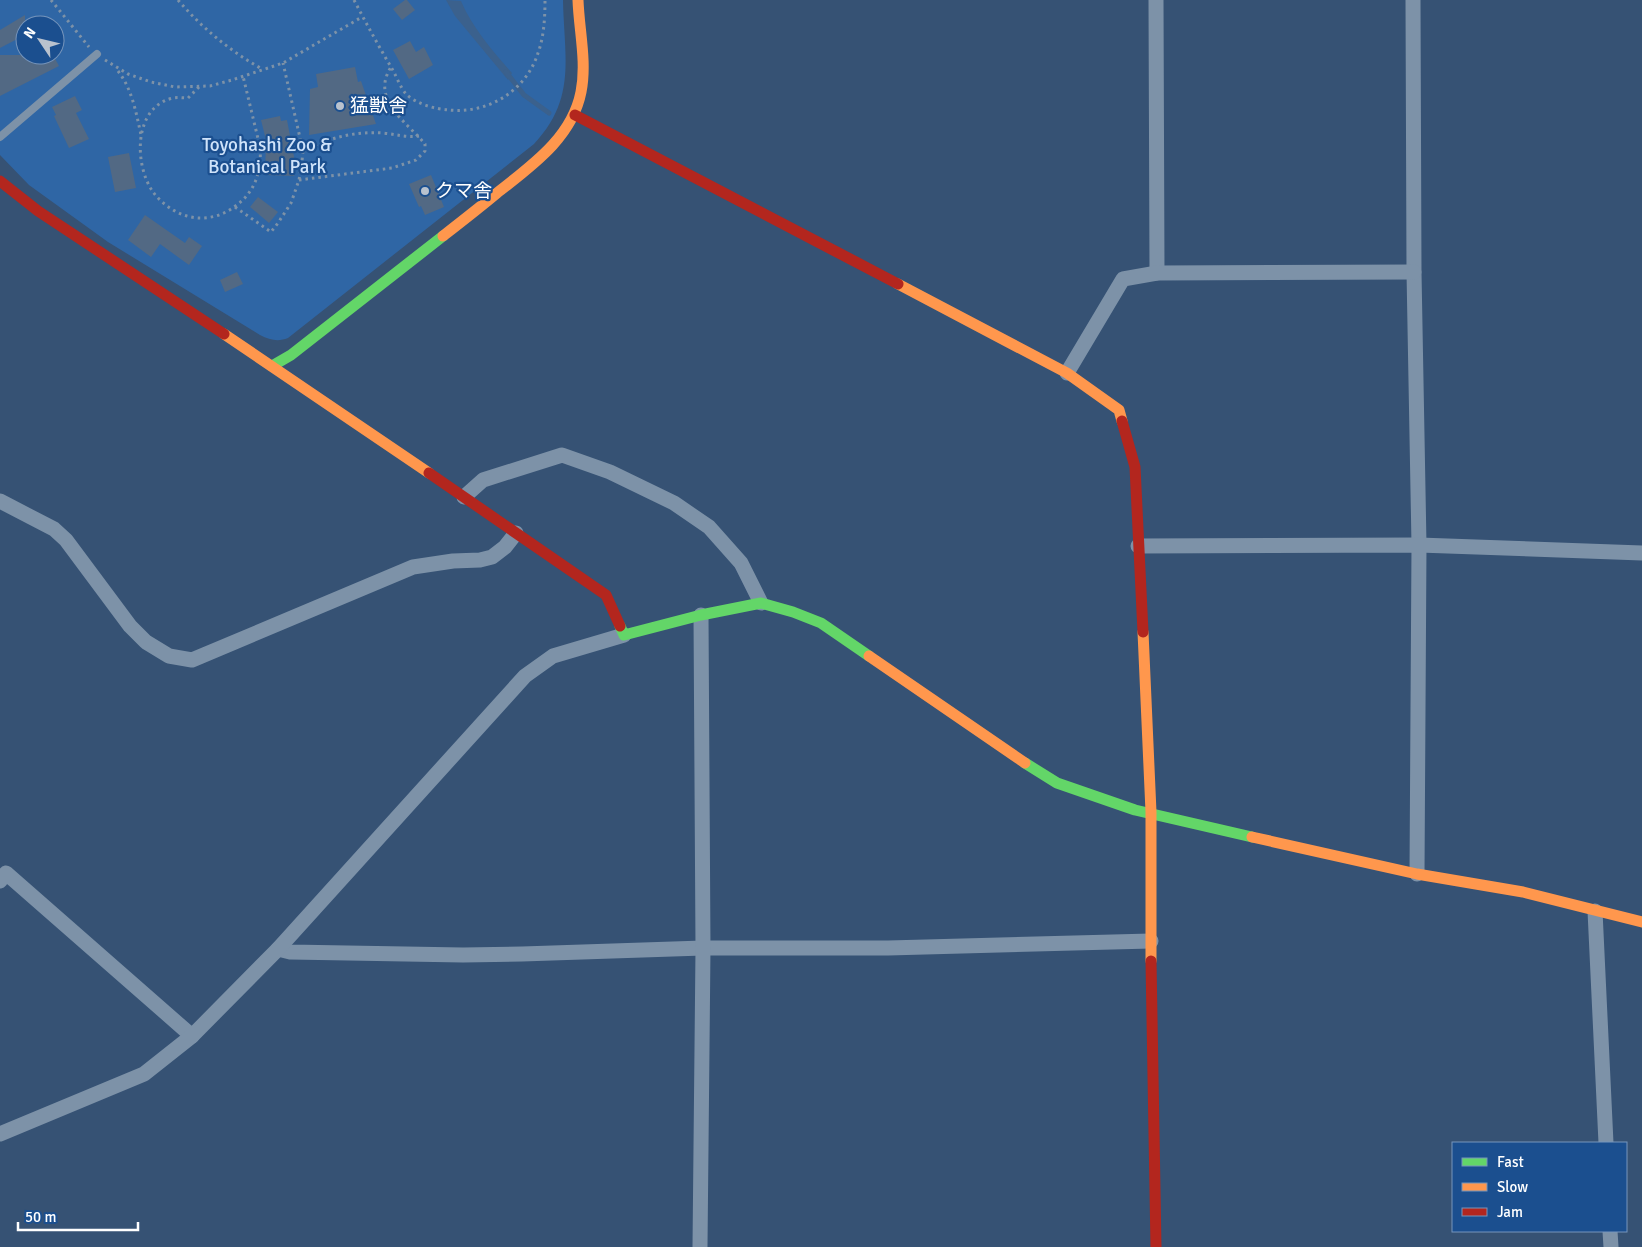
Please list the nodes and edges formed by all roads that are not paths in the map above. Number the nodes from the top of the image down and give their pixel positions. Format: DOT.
graph roads {
  1 [pos="578,0"];
  2 [pos="1156,0"];
  3 [pos="1413,0"];
  4 [pos="97,54"];
  5 [pos="575,115"];
  6 [pos="0,137"];
  7 [pos="0,181"];
  8 [pos="1414,272"];
  9 [pos="1157,273"];
  10 [pos="272,366"];
  11 [pos="1067,373"];
  12 [pos="464,497"];
  13 [pos="0,501"];
  14 [pos="516,533"];
  15 [pos="1419,545"];
  16 [pos="1138,546"];
  17 [pos="1642,553"];
  18 [pos="761,603"];
  19 [pos="701,615"];
  20 [pos="624,634"];
  21 [pos="1151,812"];
  22 [pos="1417,874"];
  23 [pos="0,880"];
  24 [pos="1595,911"];
  25 [pos="1642,922"];
  26 [pos="1151,942"];
  27 [pos="703,948"];
  28 [pos="278,949"];
  29 [pos="192,1036"];
  30 [pos="0,1134"];
  31 [pos="1606,1142"];
  32 [pos="1610,1232"];
  33 [pos="700,1247"];
  34 [pos="1156,1247"];
  35 [pos="1611,1247"];
  1 -- 5 [label="street"];
  2 -- 9 [label="street"];
  3 -- 8 [label="street"];
  4 -- 6 [label="lane"];
  5 -- 10 [label="street"];
  5 -- 11 [label="street"];
  7 -- 10 [label="street"];
  8 -- 9 [label="street"];
  8 -- 15 [label="street"];
  9 -- 11 [label="street"];
  10 -- 12 [label="street"];
  11 -- 16 [label="street"];
  12 -- 14 [label="street"];
  12 -- 18 [label="street"];
  13 -- 14 [label="street"];
  14 -- 20 [label="street"];
  15 -- 16 [label="street"];
  15 -- 17 [label="street"];
  15 -- 22 [label="street"];
  16 -- 21 [label="street"];
  18 -- 19 [label="street"];
  18 -- 21 [label="street"];
  19 -- 20 [label="street"];
  19 -- 27 [label="street"];
  20 -- 28 [label="street"];
  21 -- 22 [label="street"];
  21 -- 26 [label="street"];
  22 -- 24 [label="street"];
  23 -- 29 [label="street"];
  24 -- 25 [label="street"];
  24 -- 31 [label="street"];
  26 -- 27 [label="street"];
  26 -- 34 [label="street"];
  27 -- 28 [label="street"];
  27 -- 33 [label="street"];
  28 -- 29 [label="street"];
  29 -- 30 [label="street"];
  32 -- 35 [label="street"];
}
